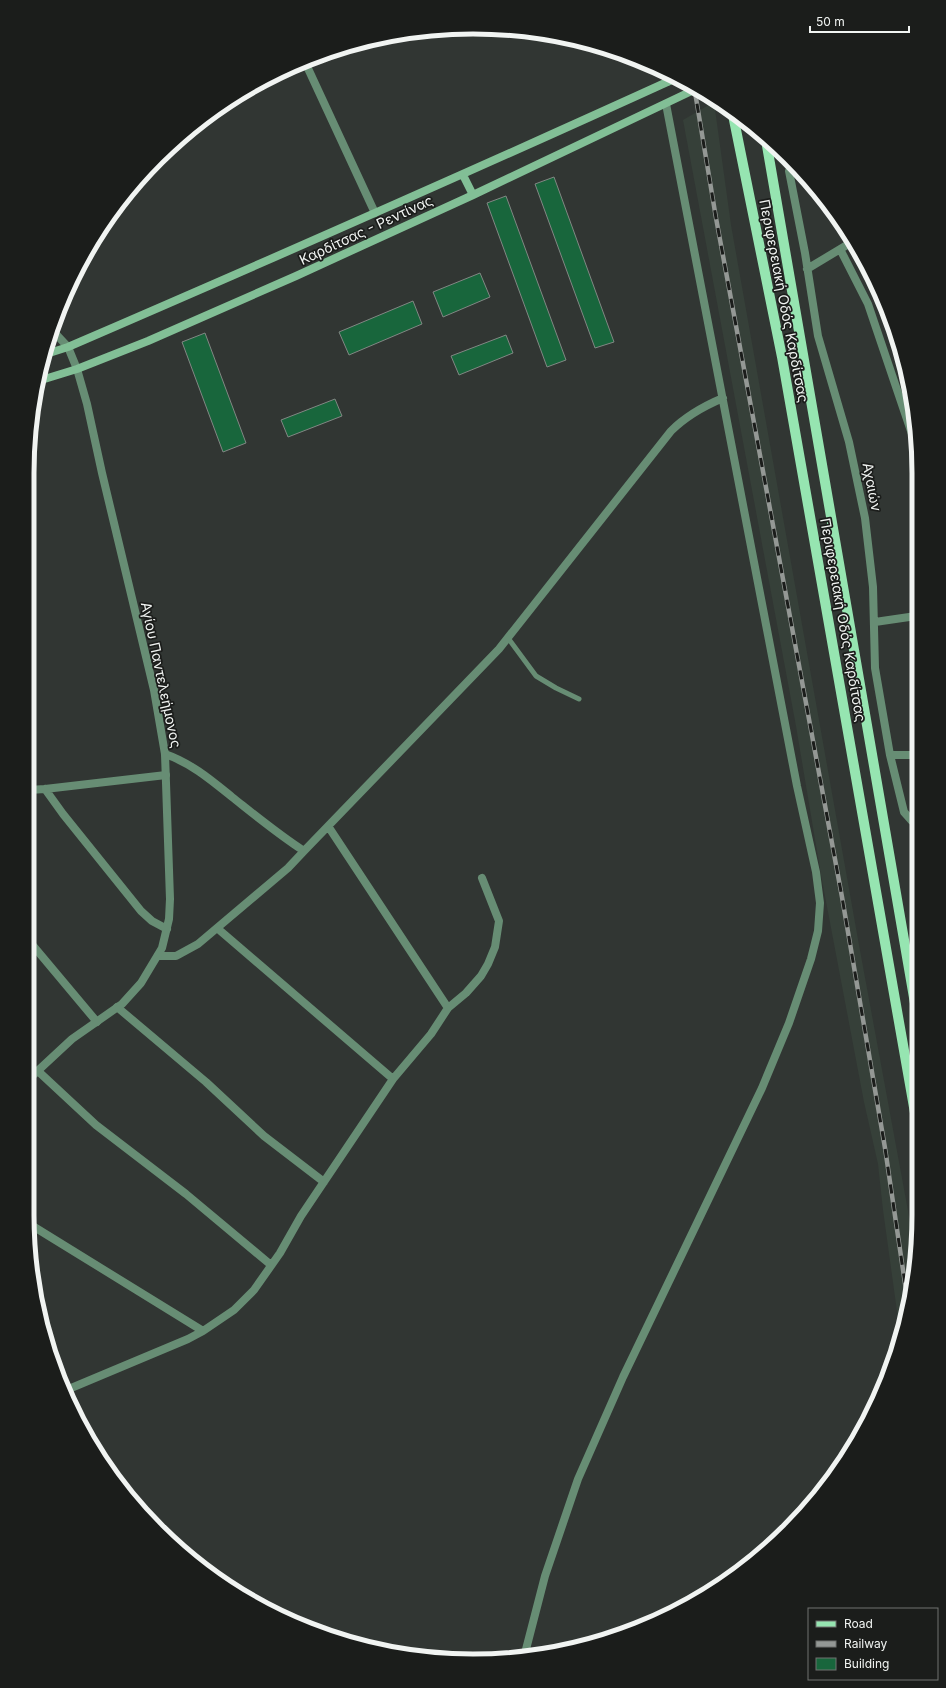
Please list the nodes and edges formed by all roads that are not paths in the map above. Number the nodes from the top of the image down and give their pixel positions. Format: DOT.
graph roads {
  1 [pos="307,66"];
  2 [pos="666,79"];
  3 [pos="670,81"];
  4 [pos="667,82"];
  5 [pos="690,92"];
  6 [pos="666,104"];
  7 [pos="734,121"];
  8 [pos="767,148"];
  9 [pos="794,174"];
  10 [pos="463,175"];
  11 [pos="473,195"];
  12 [pos="375,213"];
  13 [pos="847,245"];
  14 [pos="840,249"];
  15 [pos="807,269"];
  16 [pos="56,334"];
  17 [pos="68,347"];
  18 [pos="51,352"];
  19 [pos="77,369"];
  20 [pos="44,379"];
  21 [pos="723,398"];
  22 [pos="909,425"];
  23 [pos="912,617"];
  24 [pos="874,622"];
  25 [pos="508,638"];
  26 [pos="579,699"];
  27 [pos="165,754"];
  28 [pos="890,754"];
  29 [pos="912,754"];
  30 [pos="166,775"];
  31 [pos="45,789"];
  32 [pos="34,790"];
  33 [pos="912,821"];
  34 [pos="328,826"];
  35 [pos="304,851"];
  36 [pos="482,878"];
  37 [pos="217,928"];
  38 [pos="167,930"];
  39 [pos="34,947"];
  40 [pos="158,956"];
  41 [pos="912,986"];
  42 [pos="117,1007"];
  43 [pos="448,1008"];
  44 [pos="97,1022"];
  45 [pos="39,1072"];
  46 [pos="34,1075"];
  47 [pos="393,1079"];
  48 [pos="912,1096"];
  49 [pos="324,1182"];
  50 [pos="34,1227"];
  51 [pos="271,1265"];
  52 [pos="203,1331"];
  53 [pos="70,1389"];
  54 [pos="526,1650"];
  1 -- 12 [label="street"];
  2 -- 4 [label="street"];
  3 -- 4 [label="main road, Καρδίτσας - Ρεντίνας"];
  4 -- 10 [label="main road, Καρδίτσας - Ρεντίνας"];
  5 -- 6 [label="main road, Καρδίτσας - Ρεντίνας"];
  6 -- 11 [label="main road, Καρδίτσας - Ρεντίνας"];
  6 -- 21 [label="street"];
  7 -- 48 [label="main road, Περιφερειακή Οδός Καρδίτσας"];
  8 -- 41 [label="main road, Περιφερειακή Οδός Καρδίτσας"];
  9 -- 15 [label="street, Αχαιών"];
  10 -- 11 [label="main road"];
  10 -- 12 [label="main road, Καρδίτσας - Ρεντίνας"];
  11 -- 19 [label="main road, Καρδίτσας - Ρεντίνας"];
  12 -- 17 [label="main road, Καρδίτσας - Ρεντίνας"];
  13 -- 14 [label="street"];
  14 -- 15 [label="street"];
  14 -- 22 [label="street"];
  15 -- 24 [label="street, Αχαιών"];
  16 -- 17 [label="street, Αγίου Παντελεήμονος"];
  17 -- 18 [label="main road, Καρδίτσας - Ρεντίνας"];
  17 -- 19 [label="street, Αγίου Παντελεήμονος"];
  19 -- 20 [label="main road, Καρδίτσας - Ρεντίνας"];
  19 -- 27 [label="street, Αγίου Παντελεήμονος"];
  21 -- 25 [label="street"];
  21 -- 54 [label="street"];
  23 -- 24 [label="street"];
  24 -- 28 [label="street, Αχαιών"];
  25 -- 26 [label="lane"];
  25 -- 34 [label="street"];
  27 -- 30 [label="street, Αγίου Παντελεήμονος"];
  27 -- 35 [label="street"];
  28 -- 29 [label="street"];
  28 -- 33 [label="street, Αχαιών"];
  30 -- 31 [label="street"];
  30 -- 38 [label="street, Αγίου Παντελεήμονος"];
  31 -- 32 [label="street"];
  31 -- 38 [label="street"];
  34 -- 35 [label="street"];
  34 -- 43 [label="street"];
  35 -- 37 [label="street"];
  36 -- 43 [label="street"];
  37 -- 40 [label="street"];
  37 -- 47 [label="street"];
  38 -- 40 [label="street, Αγίου Παντελεήμονος"];
  39 -- 44 [label="street"];
  40 -- 42 [label="street, Αγίου Παντελεήμονος"];
  42 -- 44 [label="street, Αγίου Παντελεήμονος"];
  42 -- 49 [label="street"];
  43 -- 47 [label="street"];
  44 -- 45 [label="street, Αγίου Παντελεήμονος"];
  45 -- 46 [label="street, Αγίου Παντελεήμονος"];
  45 -- 51 [label="street"];
  47 -- 49 [label="street"];
  49 -- 51 [label="street"];
  50 -- 52 [label="street"];
  51 -- 52 [label="street"];
  52 -- 53 [label="street"];
}
